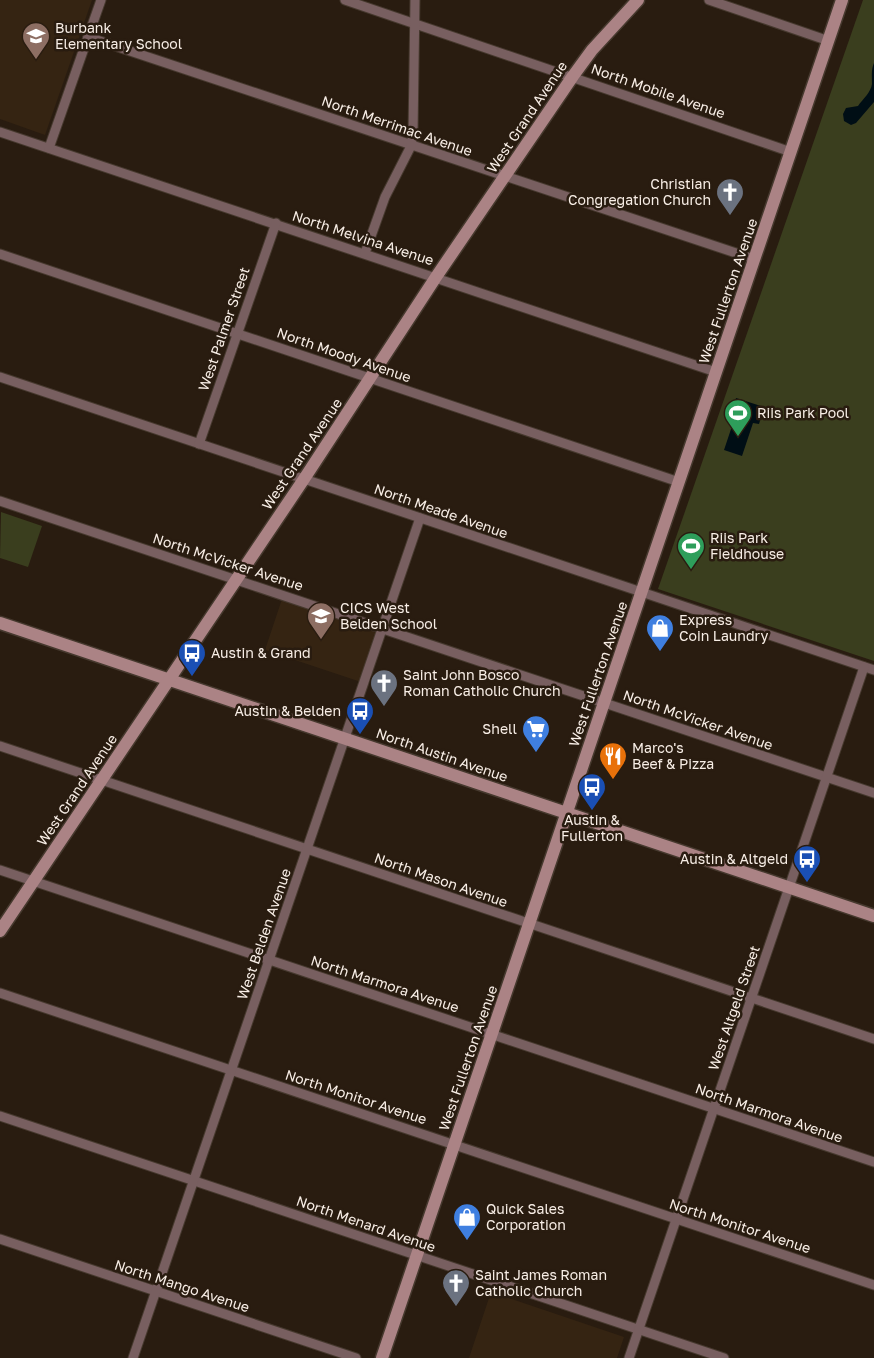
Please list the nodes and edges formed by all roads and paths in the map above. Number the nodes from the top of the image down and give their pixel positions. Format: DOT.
graph roads {
  1 [pos="101,0"];
  2 [pos="346,0"];
  3 [pos="415,0"];
  4 [pos="638,0"];
  5 [pos="709,0"];
  6 [pos="842,0"];
  7 [pos="414,23"];
  8 [pos="88,37"];
  9 [pos="829,40"];
  10 [pos="573,76"];
  11 [pos="0,132"];
  12 [pos="411,146"];
  13 [pos="49,148"];
  14 [pos="791,152"];
  15 [pos="504,177"];
  16 [pos="276,224"];
  17 [pos="366,253"];
  18 [pos="0,254"];
  19 [pos="754,260"];
  20 [pos="436,277"];
  21 [pos="237,334"];
  22 [pos="716,372"];
  23 [pos="0,377"];
  24 [pos="370,378"];
  25 [pos="199,444"];
  26 [pos="304,479"];
  27 [pos="679,482"];
  28 [pos="0,501"];
  29 [pos="420,518"];
  30 [pos="236,579"];
  31 [pos="641,592"];
  32 [pos="0,623"];
  33 [pos="382,628"];
  34 [pos="864,667"];
  35 [pos="874,670"];
  36 [pos="170,680"];
  37 [pos="604,703"];
  38 [pos="345,738"];
  39 [pos="0,746"];
  40 [pos="826,777"];
  41 [pos="102,780"];
  42 [pos="874,793"];
  43 [pos="566,813"];
  44 [pos="307,849"];
  45 [pos="0,870"];
  46 [pos="34,881"];
  47 [pos="789,887"];
  48 [pos="874,916"];
  49 [pos="529,923"];
  50 [pos="0,931"];
  51 [pos="269,960"];
  52 [pos="0,993"];
  53 [pos="751,998"];
  54 [pos="491,1034"];
  55 [pos="874,1039"];
  56 [pos="231,1070"];
  57 [pos="714,1109"];
  58 [pos="0,1116"];
  59 [pos="454,1145"];
  60 [pos="874,1162"];
  61 [pos="194,1180"];
  62 [pos="676,1219"];
  63 [pos="0,1239"];
  64 [pos="416,1255"];
  65 [pos="874,1285"];
  66 [pos="156,1291"];
  67 [pos="639,1329"];
  68 [pos="133,1358"];
  69 [pos="356,1358"];
  70 [pos="382,1358"];
  71 [pos="629,1358"];
  72 [pos="724,1358"];
  1 -- 8 [label="street"];
  2 -- 7 [label="street, North Mobile Avenue"];
  3 -- 7 [label="street"];
  4 -- 10 [label="main road, West Grand Avenue"];
  5 -- 9 [label="street"];
  6 -- 9 [label="main road, West Fullerton Avenue"];
  7 -- 10 [label="street, North Mobile Avenue"];
  7 -- 12 [label="street"];
  8 -- 12 [label="street, North Merrimac Avenue"];
  8 -- 13 [label="street"];
  9 -- 14 [label="main road, West Fullerton Avenue"];
  10 -- 14 [label="street, North Mobile Avenue"];
  10 -- 15 [label="main road, West Grand Avenue"];
  11 -- 13 [label="street, North Melvina Avenue"];
  12 -- 15 [label="street, North Merrimac Avenue"];
  12 -- 17 [label="street"];
  13 -- 16 [label="street, North Melvina Avenue"];
  14 -- 19 [label="main road, West Fullerton Avenue"];
  15 -- 19 [label="street, North Merrimac Avenue"];
  15 -- 20 [label="main road, West Grand Avenue"];
  16 -- 17 [label="street, North Melvina Avenue"];
  16 -- 21 [label="street, West Palmer Street"];
  17 -- 20 [label="street, North Melvina Avenue"];
  18 -- 21 [label="street, North Moody Avenue"];
  19 -- 22 [label="main road, West Fullerton Avenue"];
  20 -- 22 [label="street, North Melvina Avenue"];
  20 -- 24 [label="main road, West Grand Avenue"];
  21 -- 24 [label="street, North Moody Avenue"];
  21 -- 25 [label="street, West Palmer Street"];
  22 -- 27 [label="main road, West Fullerton Avenue"];
  23 -- 25 [label="street, North Meade Avenue"];
  24 -- 26 [label="main road, West Grand Avenue"];
  24 -- 27 [label="street, North Moody Avenue"];
  25 -- 26 [label="street, North Meade Avenue"];
  26 -- 29 [label="street, North Meade Avenue"];
  26 -- 30 [label="main road, West Grand Avenue"];
  27 -- 31 [label="main road, West Fullerton Avenue"];
  28 -- 30 [label="street, North McVicker Avenue"];
  29 -- 31 [label="street, North Meade Avenue"];
  29 -- 33 [label="street, West Belden Avenue"];
  30 -- 33 [label="street, North McVicker Avenue"];
  30 -- 36 [label="main road, West Grand Avenue"];
  31 -- 34 [label="street, North Meade Avenue"];
  31 -- 37 [label="main road, West Fullerton Avenue"];
  32 -- 36 [label="main road, North Austin Avenue"];
  33 -- 37 [label="street, North McVicker Avenue"];
  33 -- 38 [label="street, West Belden Avenue"];
  34 -- 35 [label="street, North Meade Avenue"];
  34 -- 40 [label="street, West Altgeld Street"];
  36 -- 38 [label="main road, North Austin Avenue"];
  36 -- 41 [label="main road, West Grand Avenue"];
  37 -- 40 [label="street, North McVicker Avenue"];
  37 -- 43 [label="main road, West Fullerton Avenue"];
  38 -- 43 [label="main road, North Austin Avenue"];
  38 -- 44 [label="street, West Belden Avenue"];
  39 -- 41 [label="street, North Mason Avenue"];
  40 -- 42 [label="street, North McVicker Avenue"];
  40 -- 47 [label="street, West Altgeld Street"];
  41 -- 44 [label="street, North Mason Avenue"];
  41 -- 46 [label="main road, West Grand Avenue"];
  43 -- 47 [label="main road, North Austin Avenue"];
  43 -- 49 [label="main road, West Fullerton Avenue"];
  44 -- 49 [label="street, North Mason Avenue"];
  44 -- 51 [label="street, West Belden Avenue"];
  45 -- 46 [label="street, North Marmora Avenue"];
  46 -- 50 [label="main road, West Grand Avenue"];
  46 -- 51 [label="street, North Marmora Avenue"];
  47 -- 48 [label="main road, North Austin Avenue"];
  47 -- 53 [label="street, West Altgeld Street"];
  49 -- 53 [label="street, North Mason Avenue"];
  49 -- 54 [label="main road, West Fullerton Avenue"];
  51 -- 54 [label="street, North Marmora Avenue"];
  51 -- 56 [label="street, West Belden Avenue"];
  52 -- 56 [label="street, North Monitor Avenue"];
  53 -- 55 [label="street, North Mason Avenue"];
  53 -- 57 [label="street, West Altgeld Street"];
  54 -- 57 [label="street, North Marmora Avenue"];
  54 -- 59 [label="main road, West Fullerton Avenue"];
  56 -- 59 [label="street, North Monitor Avenue"];
  56 -- 61 [label="street, West Belden Avenue"];
  57 -- 60 [label="street, North Marmora Avenue"];
  57 -- 62 [label="street, West Altgeld Street"];
  58 -- 61 [label="street, North Menard Avenue"];
  59 -- 62 [label="street, North Monitor Avenue"];
  59 -- 64 [label="main road, West Fullerton Avenue"];
  61 -- 64 [label="street, North Menard Avenue"];
  61 -- 66 [label="street, West Belden Avenue"];
  62 -- 65 [label="street, North Monitor Avenue"];
  62 -- 67 [label="street, West Altgeld Street"];
  63 -- 66 [label="street, North Mango Avenue"];
  64 -- 67 [label="street, North Menard Avenue"];
  64 -- 70 [label="main road, West Fullerton Avenue"];
  66 -- 68 [label="street, West Belden Avenue"];
  66 -- 69 [label="street, North Mango Avenue"];
  67 -- 71 [label="street, West Altgeld Street"];
  67 -- 72 [label="street, North Menard Avenue"];
}
